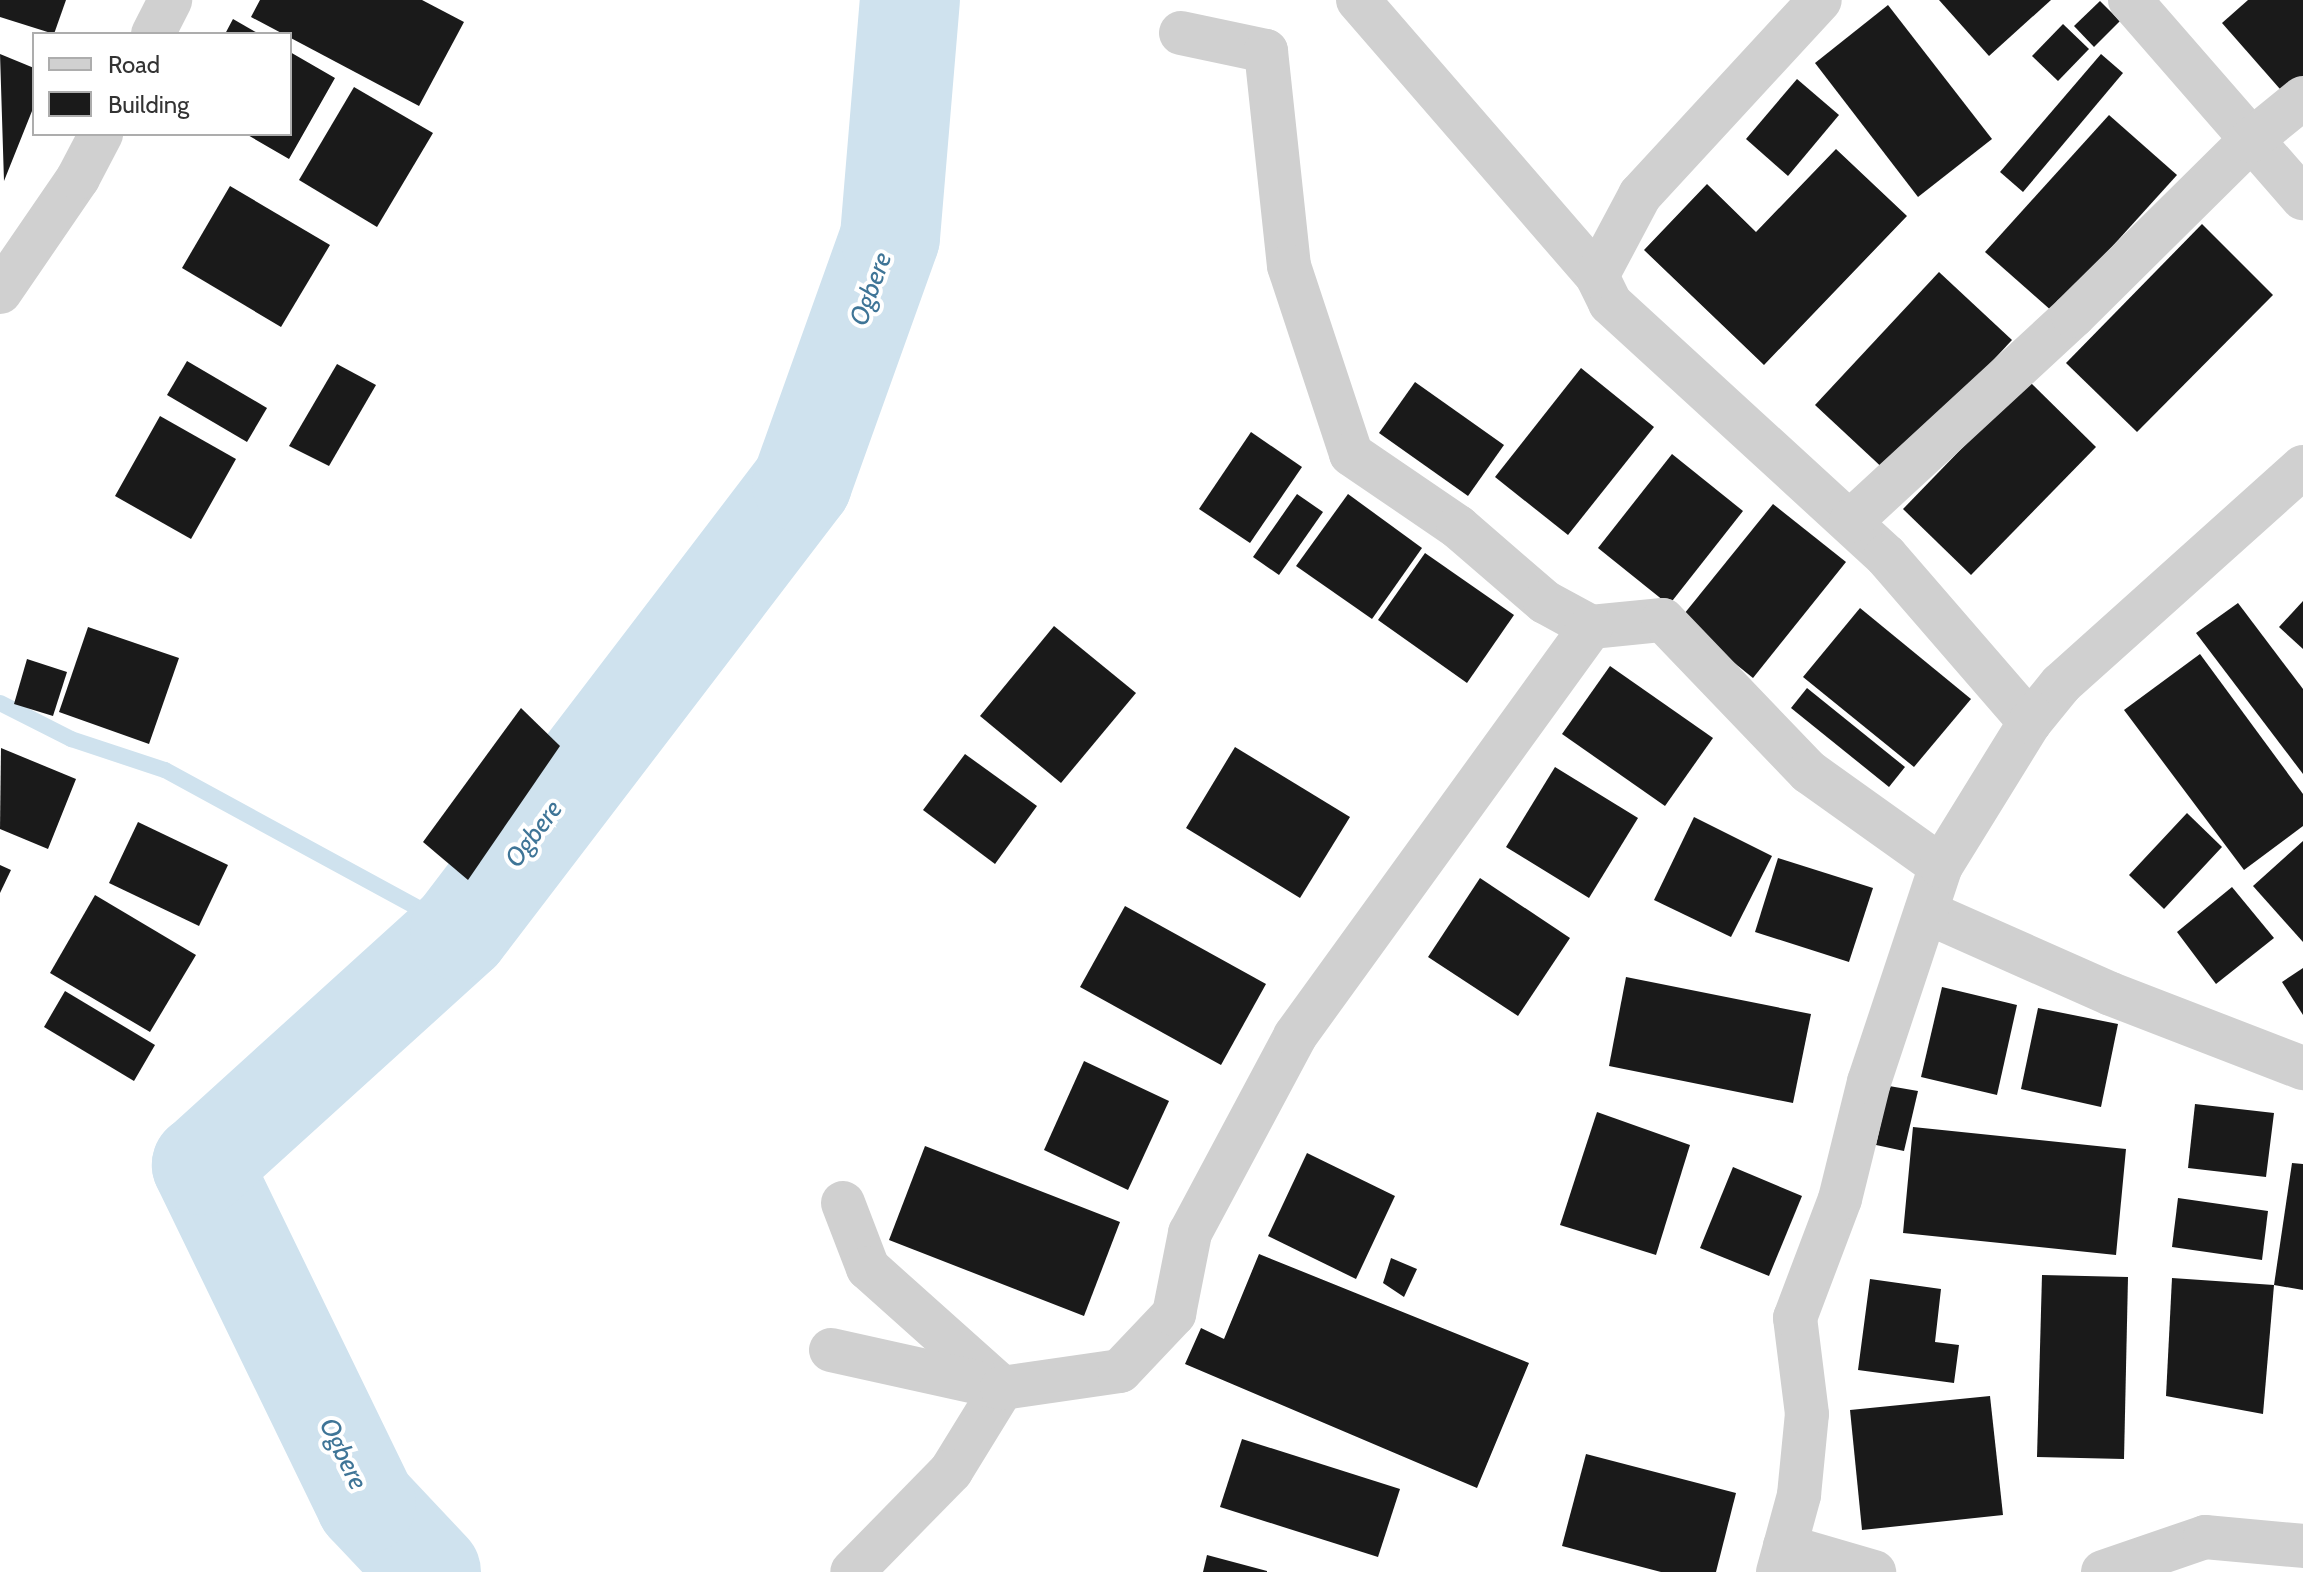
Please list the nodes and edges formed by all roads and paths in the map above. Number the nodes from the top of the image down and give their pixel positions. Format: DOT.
graph roads {
  1 [pos="170,0"];
  2 [pos="1358,0"];
  3 [pos="1820,0"];
  4 [pos="2130,0"];
  5 [pos="154,32"];
  6 [pos="1181,33"];
  7 [pos="2303,98"];
  8 [pos="100,136"];
  9 [pos="2250,141"];
  10 [pos="2303,198"];
  11 [pos="1597,276"];
  12 [pos="0,292"];
  13 [pos="2303,467"];
  14 [pos="1851,521"];
  15 [pos="1591,627"];
  16 [pos="2030,722"];
  17 [pos="1941,866"];
  18 [pos="1926,912"];
  19 [pos="2303,1068"];
  20 [pos="843,1203"];
  21 [pos="831,1350"];
  22 [pos="1002,1388"];
  23 [pos="2303,1546"];
  24 [pos="1782,1559"];
  25 [pos="852,1572"];
  26 [pos="1874,1572"];
  27 [pos="2103,1572"];
  1 -- 5 [label="street"];
  2 -- 11 [label="street"];
  3 -- 11 [label="street"];
  4 -- 9 [label="street"];
  6 -- 15 [label="street"];
  7 -- 9 [label="street"];
  8 -- 12 [label="street"];
  9 -- 10 [label="street"];
  9 -- 14 [label="street"];
  11 -- 14 [label="street"];
  13 -- 16 [label="street"];
  14 -- 16 [label="street"];
  15 -- 17 [label="street"];
  15 -- 22 [label="street"];
  16 -- 17 [label="street"];
  17 -- 18 [label="street"];
  18 -- 19 [label="street"];
  18 -- 24 [label="street"];
  20 -- 22 [label="street"];
  21 -- 22 [label="street"];
  22 -- 25 [label="street"];
  23 -- 27 [label="street"];
  24 -- 26 [label="street"];
}
